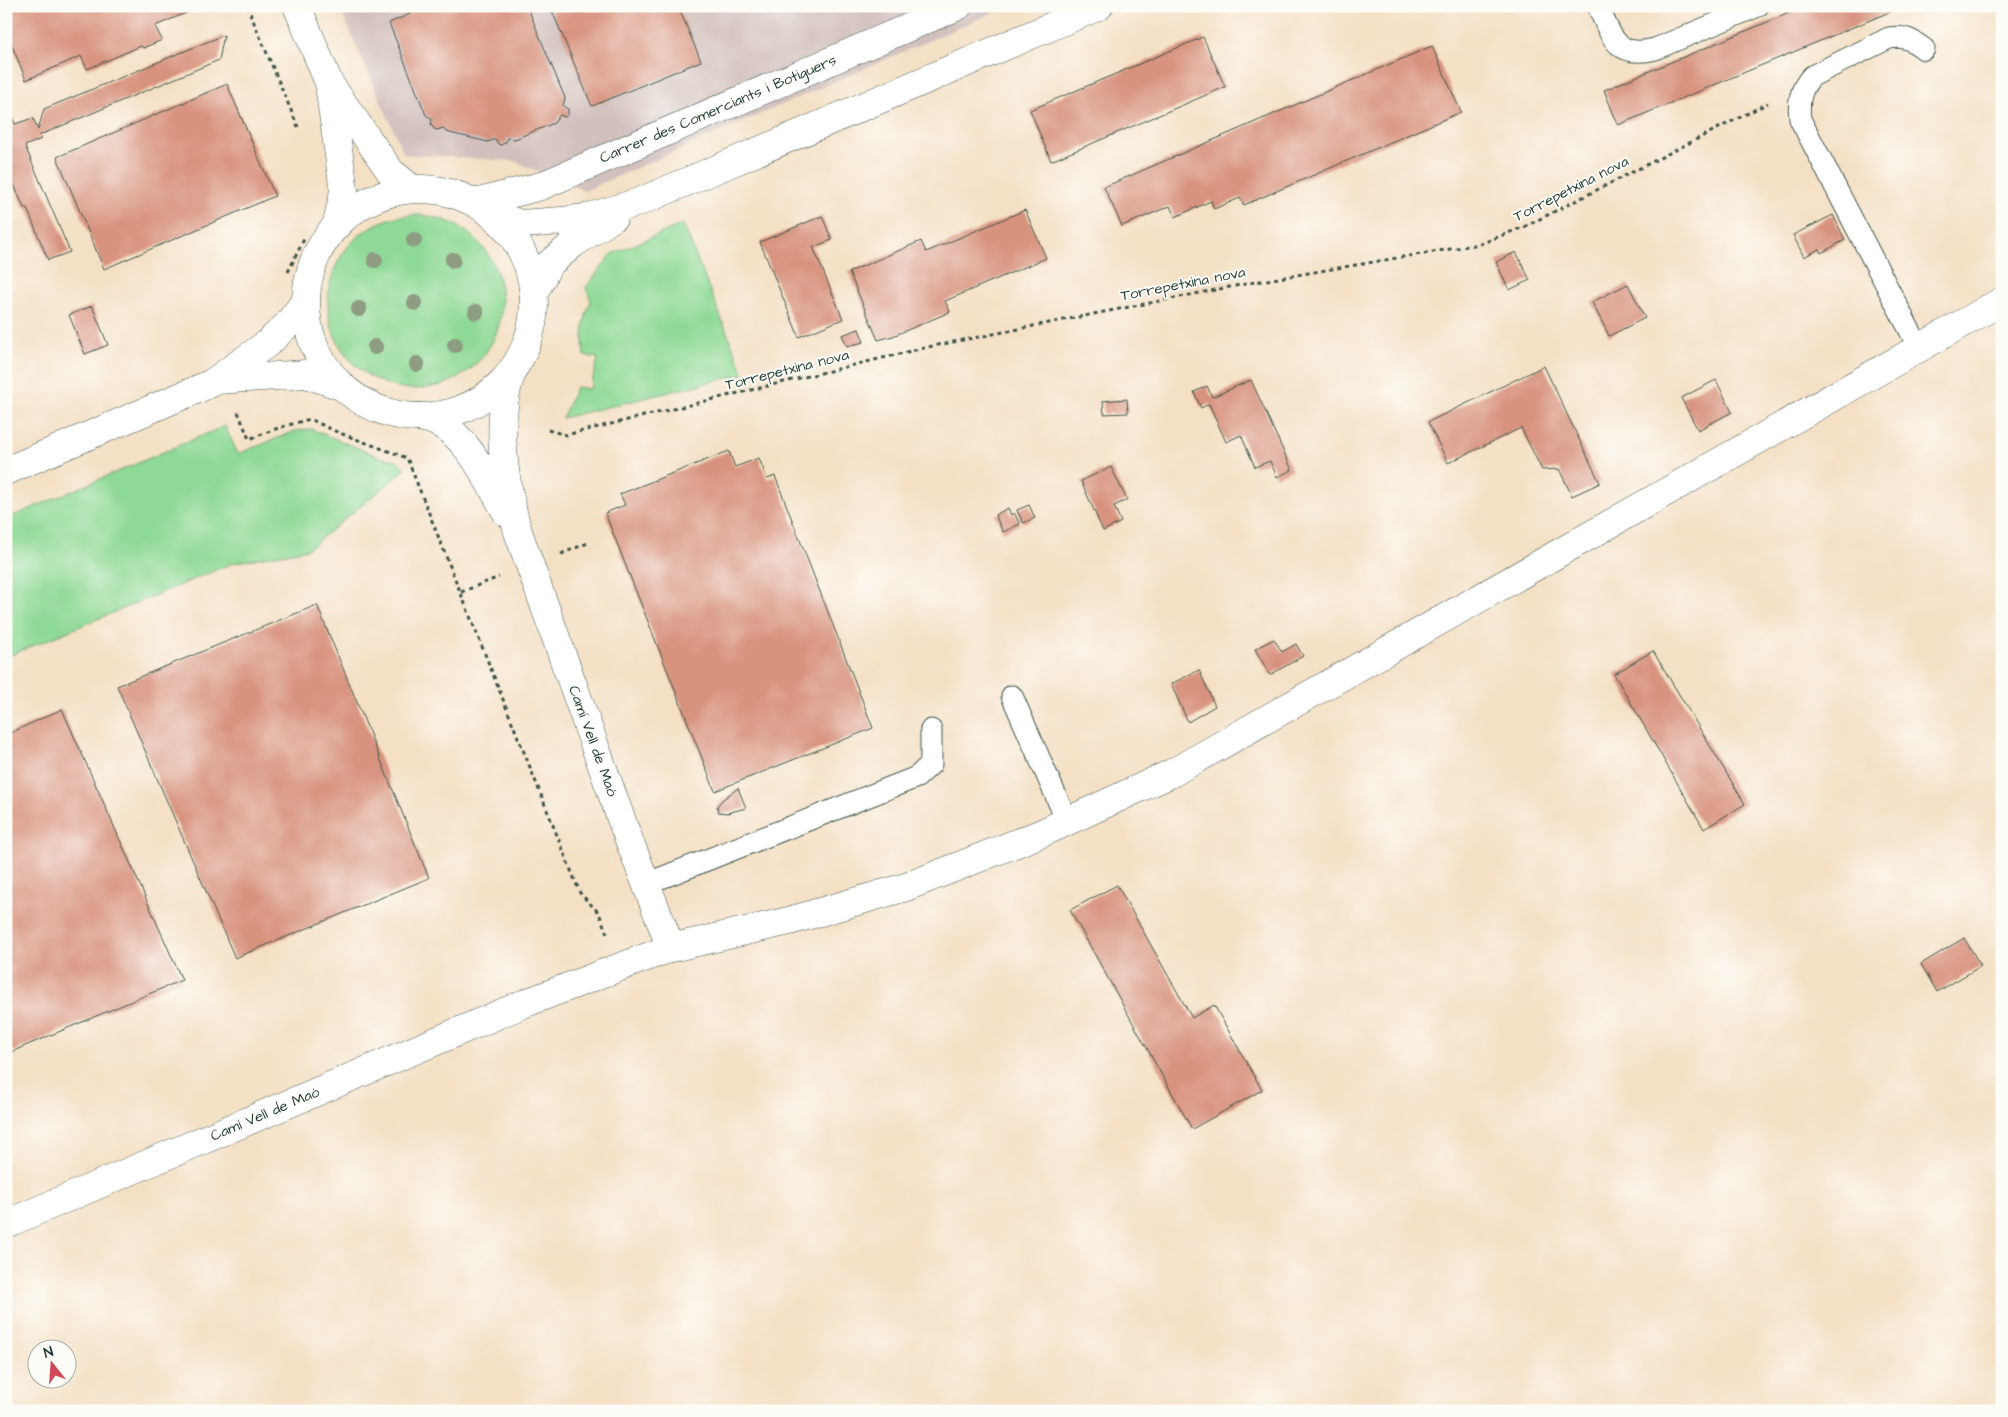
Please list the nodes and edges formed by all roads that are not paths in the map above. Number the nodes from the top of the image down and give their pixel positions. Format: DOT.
graph roads {
  1 [pos="297,6"];
  2 [pos="958,6"];
  3 [pos="1099,6"];
  4 [pos="1598,6"];
  5 [pos="1758,6"];
  6 [pos="1924,49"];
  7 [pos="329,83"];
  8 [pos="412,189"];
  9 [pos="639,202"];
  10 [pos="484,209"];
  11 [pos="337,224"];
  12 [pos="535,291"];
  13 [pos="2002,301"];
  14 [pos="305,302"];
  15 [pos="1919,348"];
  16 [pos="512,371"];
  17 [pos="220,380"];
  18 [pos="341,386"];
  19 [pos="418,417"];
  20 [pos="6,471"];
  21 [pos="518,532"];
  22 [pos="1012,696"];
  23 [pos="931,730"];
  24 [pos="1067,821"];
  25 [pos="646,884"];
  26 [pos="671,948"];
  27 [pos="6,1224"];
  1 -- 7 [label="street"];
  2 -- 10 [label="street, Carrer des Comerciants i Botiguers"];
  3 -- 9 [label="street"];
  4 -- 5 [label="lane"];
  6 -- 15 [label="lane"];
  7 -- 8 [label="street"];
  7 -- 11 [label="street"];
  8 -- 10 [label="street"];
  8 -- 11 [label="street"];
  9 -- 10 [label="street"];
  9 -- 12 [label="street"];
  10 -- 12 [label="street"];
  11 -- 14 [label="street"];
  12 -- 16 [label="street"];
  13 -- 15 [label="street, Camí Vell de Maó"];
  14 -- 17 [label="street"];
  14 -- 18 [label="street"];
  15 -- 24 [label="street, Camí Vell de Maó"];
  16 -- 19 [label="street"];
  16 -- 21 [label="street, Camí Vell de Maó"];
  17 -- 18 [label="street"];
  17 -- 20 [label="street"];
  18 -- 19 [label="street"];
  19 -- 21 [label="street, Camí Vell de Maó"];
  21 -- 25 [label="street, Camí Vell de Maó"];
  22 -- 24 [label="lane"];
  23 -- 25 [label="lane"];
  24 -- 26 [label="street, Camí Vell de Maó"];
  25 -- 26 [label="street, Camí Vell de Maó"];
  26 -- 27 [label="street, Camí Vell de Maó"];
}
